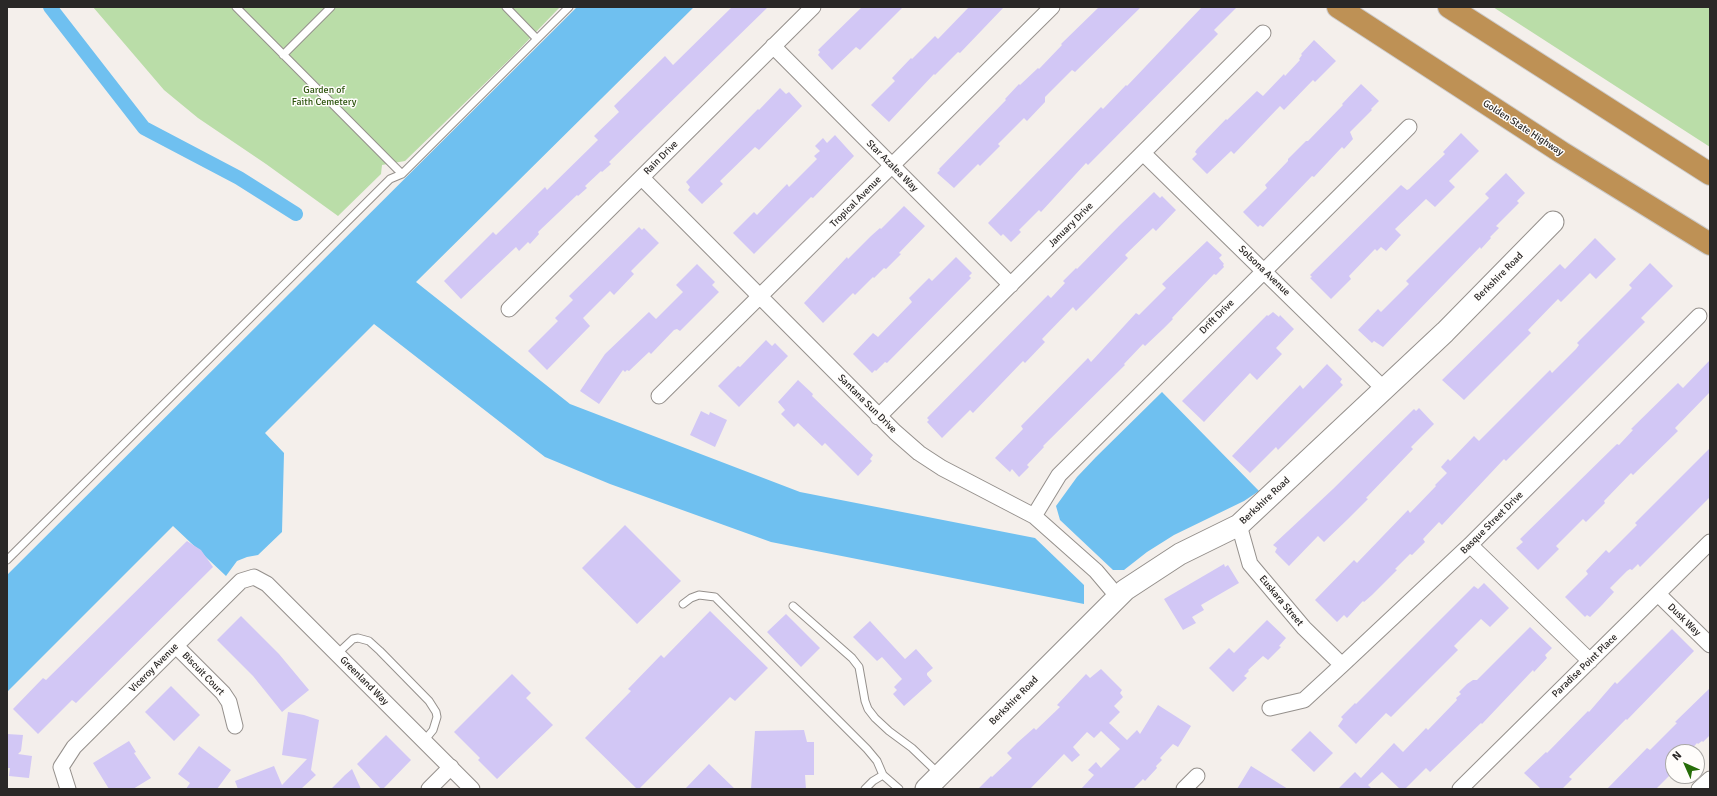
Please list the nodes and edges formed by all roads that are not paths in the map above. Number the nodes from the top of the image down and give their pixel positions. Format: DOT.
graph roads {
  1 [pos="236,7"];
  2 [pos="331,7"];
  3 [pos="506,7"];
  4 [pos="569,7"];
  5 [pos="812,7"];
  6 [pos="1052,7"];
  7 [pos="1338,7"];
  8 [pos="1449,7"];
  9 [pos="1263,33"];
  10 [pos="537,39"];
  11 [pos="773,46"];
  12 [pos="283,55"];
  13 [pos="1409,127"];
  14 [pos="1144,154"];
  15 [pos="892,166"];
  16 [pos="402,174"];
  17 [pos="1710,174"];
  18 [pos="642,178"];
  19 [pos="1553,222"];
  20 [pos="1710,244"];
  21 [pos="1263,271"];
  22 [pos="1011,285"];
  23 [pos="760,296"];
  24 [pos="509,309"];
  25 [pos="1699,316"];
  26 [pos="1384,389"];
  27 [pos="659,396"];
  28 [pos="878,417"];
  29 [pos="1034,516"];
  30 [pos="1239,525"];
  31 [pos="1710,542"];
  32 [pos="1470,545"];
  33 [pos="7,560"];
  34 [pos="254,577"];
  35 [pos="1658,594"];
  36 [pos="1118,597"];
  37 [pos="683,604"];
  38 [pos="794,606"];
  39 [pos="1710,645"];
  40 [pos="176,646"];
  41 [pos="337,654"];
  42 [pos="1590,661"];
  43 [pos="1342,665"];
  44 [pos="1270,708"];
  45 [pos="234,726"];
  46 [pos="424,741"];
  47 [pos="450,767"];
  48 [pos="883,775"];
  49 [pos="1197,776"];
  50 [pos="1710,778"];
  51 [pos="933,782"];
  52 [pos="68,789"];
  53 [pos="429,789"];
  54 [pos="472,789"];
  55 [pos="865,789"];
  56 [pos="899,789"];
  57 [pos="1184,789"];
  58 [pos="1460,789"];
  59 [pos="1700,789"];
  1 -- 12 [label="lane"];
  2 -- 12 [label="lane"];
  3 -- 10 [label="lane"];
  4 -- 10 [label="lane"];
  5 -- 11 [label="street, Rain Drive"];
  6 -- 15 [label="street, Tropical Avenue"];
  7 -- 20 [label="highway, Golden State Highway"];
  8 -- 17 [label="highway"];
  9 -- 14 [label="street, January Drive"];
  10 -- 16 [label="lane"];
  11 -- 15 [label="street, Star Azalea Way"];
  11 -- 18 [label="street, Rain Drive"];
  12 -- 16 [label="lane"];
  13 -- 21 [label="street, Drift Drive"];
  14 -- 21 [label="street, Solsona Avenue"];
  14 -- 22 [label="street, January Drive"];
  15 -- 22 [label="street, Star Azalea Way"];
  15 -- 23 [label="street, Tropical Avenue"];
  16 -- 33 [label="lane"];
  18 -- 23 [label="street, Santana Sun Drive"];
  18 -- 24 [label="street, Rain Drive"];
  19 -- 26 [label="street, Berkshire Road"];
  21 -- 26 [label="street, Solsona Avenue"];
  21 -- 29 [label="street, Drift Drive"];
  22 -- 28 [label="street, January Drive"];
  23 -- 27 [label="street, Tropical Avenue"];
  23 -- 28 [label="street, Santana Sun Drive"];
  25 -- 32 [label="street, Basque Street Drive"];
  26 -- 30 [label="street, Berkshire Road"];
  28 -- 29 [label="street, Santana Sun Drive"];
  29 -- 36 [label="street, Santana Sun Drive"];
  30 -- 36 [label="street, Berkshire Road"];
  30 -- 43 [label="street, Euskara Street"];
  31 -- 35 [label="street, Paradise Point Place"];
  32 -- 42 [label="street"];
  32 -- 43 [label="street, Basque Street Drive"];
  34 -- 40 [label="street, Viceroy Avenue"];
  34 -- 41 [label="street, Greenland Way"];
  35 -- 39 [label="street, Dusk Way"];
  35 -- 42 [label="street, Paradise Point Place"];
  36 -- 51 [label="street, Berkshire Road"];
  37 -- 48 [label="lane"];
  38 -- 51 [label="lane"];
  40 -- 45 [label="street, Biscuit Court"];
  40 -- 52 [label="street, Viceroy Avenue"];
  41 -- 46 [label="street, Greenland Way"];
  41 -- 46 [label="lane"];
  42 -- 58 [label="street, Paradise Point Place"];
  43 -- 44 [label="street, Basque Street Drive"];
  46 -- 47 [label="street, Greenland Way"];
  47 -- 53 [label="street"];
  47 -- 54 [label="street, Greenland Way"];
  48 -- 55 [label="lane"];
  48 -- 56 [label="lane"];
  49 -- 57 [label="street"];
  50 -- 59 [label="street"];
}
